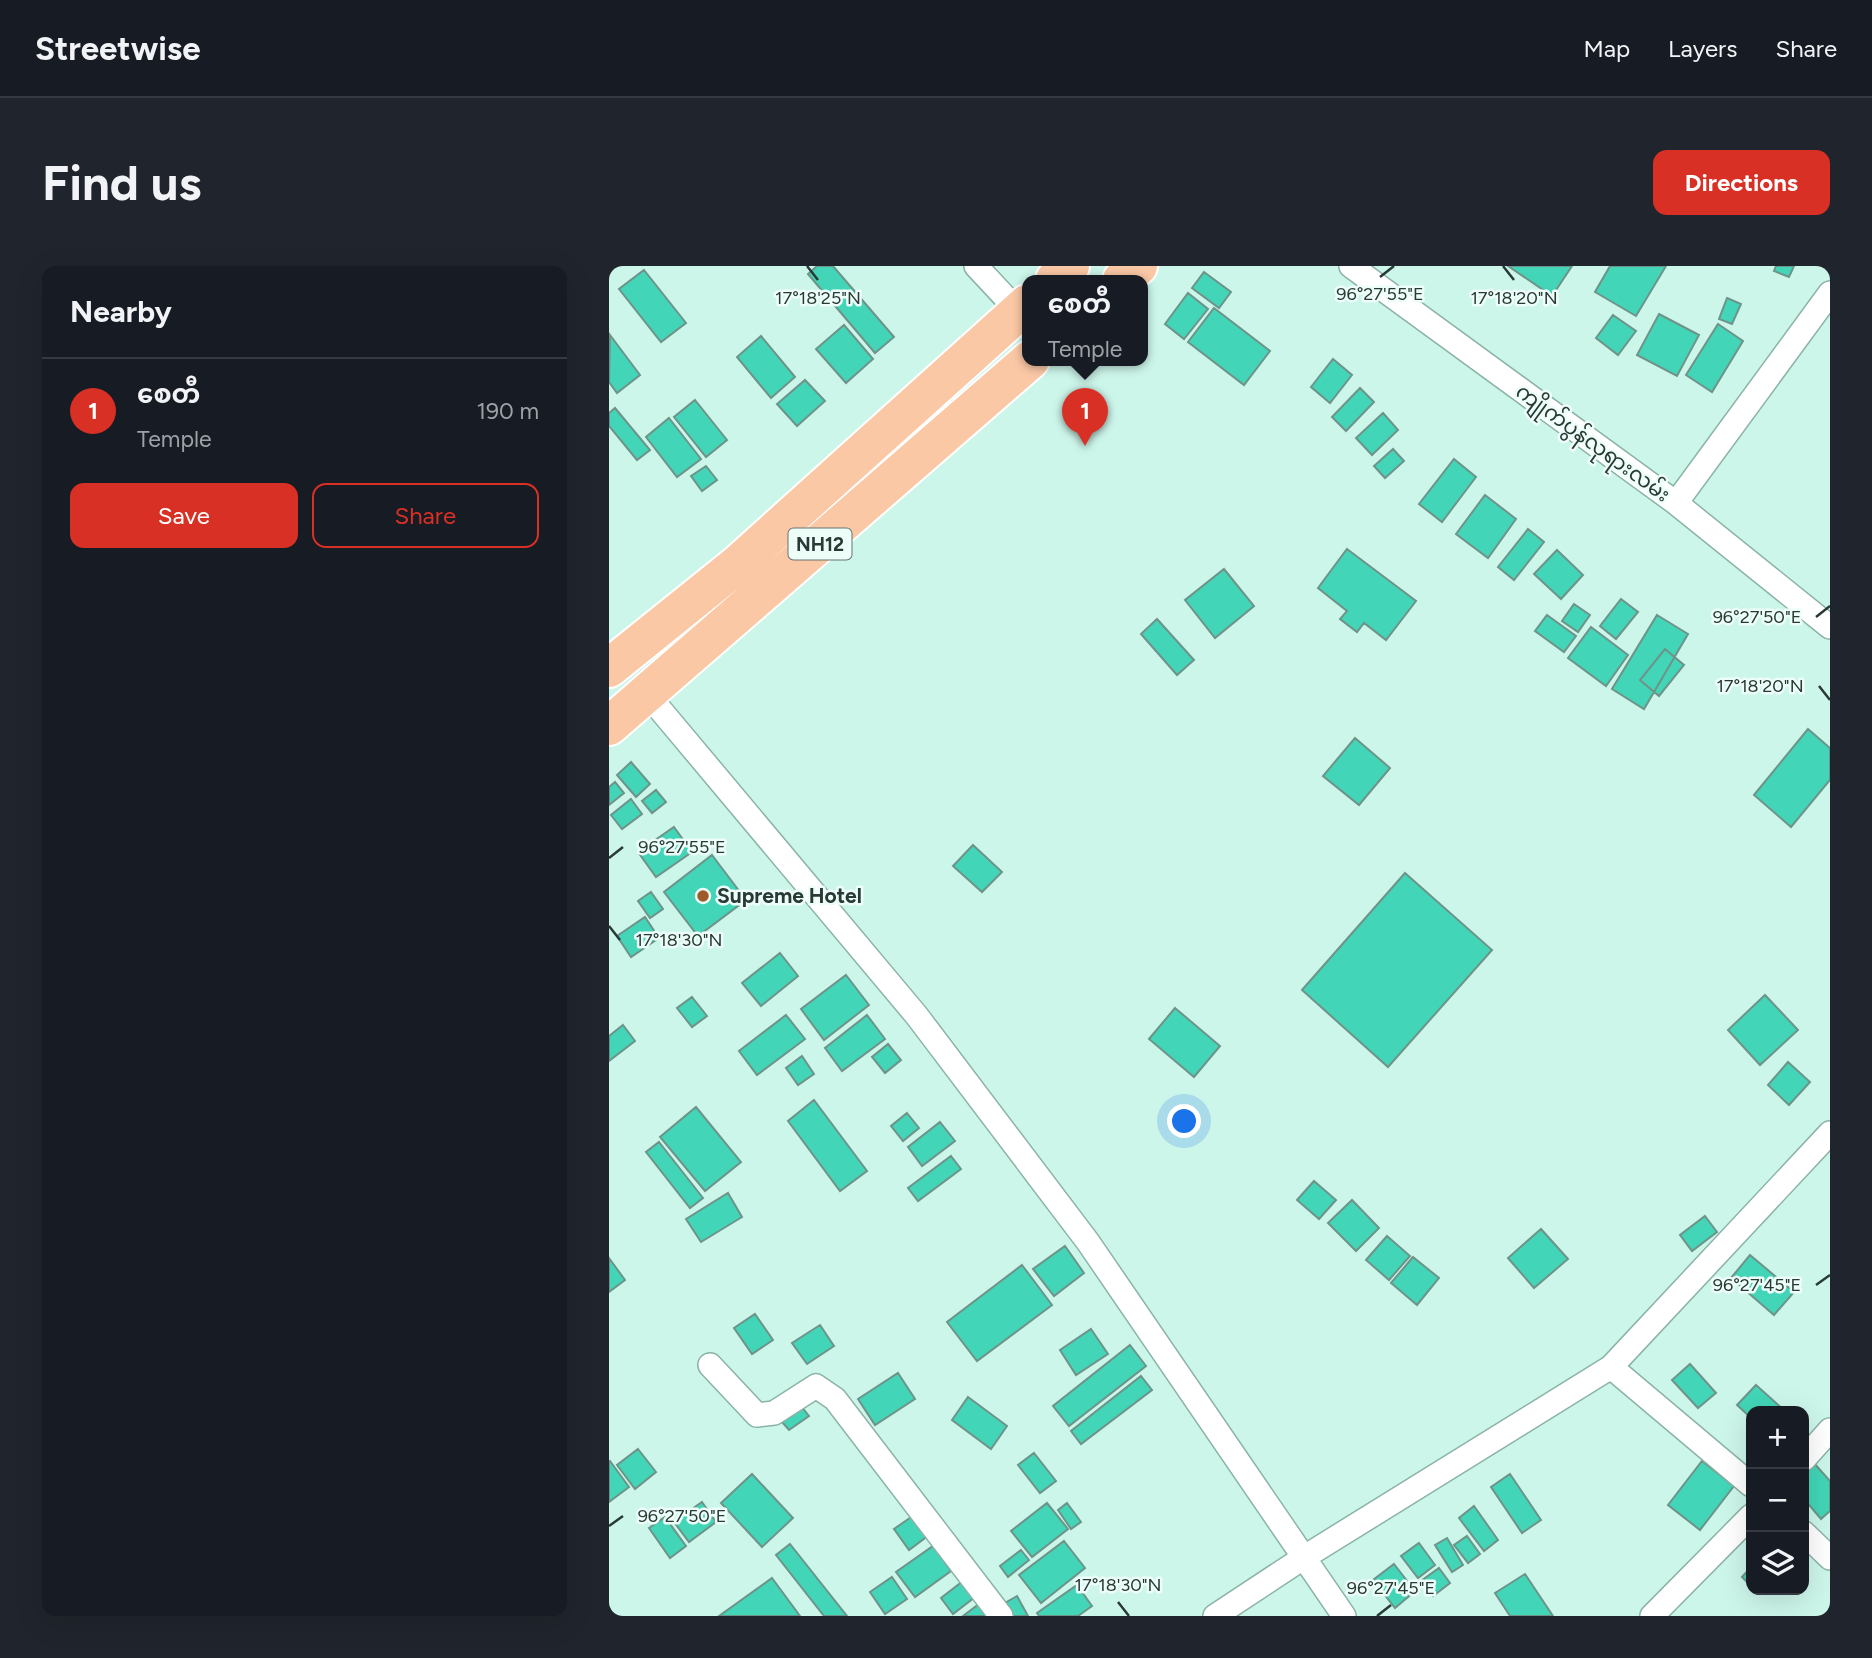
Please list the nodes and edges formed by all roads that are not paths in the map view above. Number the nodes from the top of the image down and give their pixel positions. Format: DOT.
graph roads {
  1 [pos="976,266"];
  2 [pos="1351,266"];
  3 [pos="1830,293"];
  4 [pos="1022,307"];
  5 [pos="1022,309"];
  6 [pos="1023,366"];
  7 [pos="1676,503"];
  8 [pos="1830,627"];
  9 [pos="609,668"];
  10 [pos="648,695"];
  11 [pos="609,726"];
  12 [pos="1830,1133"];
  13 [pos="709,1365"];
  14 [pos="1611,1367"];
  15 [pos="1830,1430"];
  16 [pos="1809,1453"];
  17 [pos="1746,1481"];
  18 [pos="1746,1521"];
  19 [pos="1809,1538"];
  20 [pos="1303,1558"];
  21 [pos="1830,1558"];
  22 [pos="1001,1616"];
  23 [pos="1215,1616"];
  24 [pos="1344,1616"];
  25 [pos="1652,1616"];
  1 -- 4 [label="street"];
  2 -- 7 [label="street, ကျိုက်ပွန်လုရားလမ်း"];
  3 -- 7 [label="street"];
  5 -- 9 [label="highway, NH12"];
  6 -- 10 [label="highway, NH12"];
  7 -- 8 [label="street, ကျိုက်ပွန်လုရားလမ်း"];
  10 -- 11 [label="highway, NH12"];
  10 -- 20 [label="street"];
  12 -- 14 [label="street"];
  13 -- 22 [label="street"];
  14 -- 17 [label="street"];
  14 -- 20 [label="street"];
  15 -- 16 [label="street"];
  18 -- 25 [label="street"];
  19 -- 21 [label="street"];
  20 -- 23 [label="street"];
  20 -- 24 [label="street"];
}
